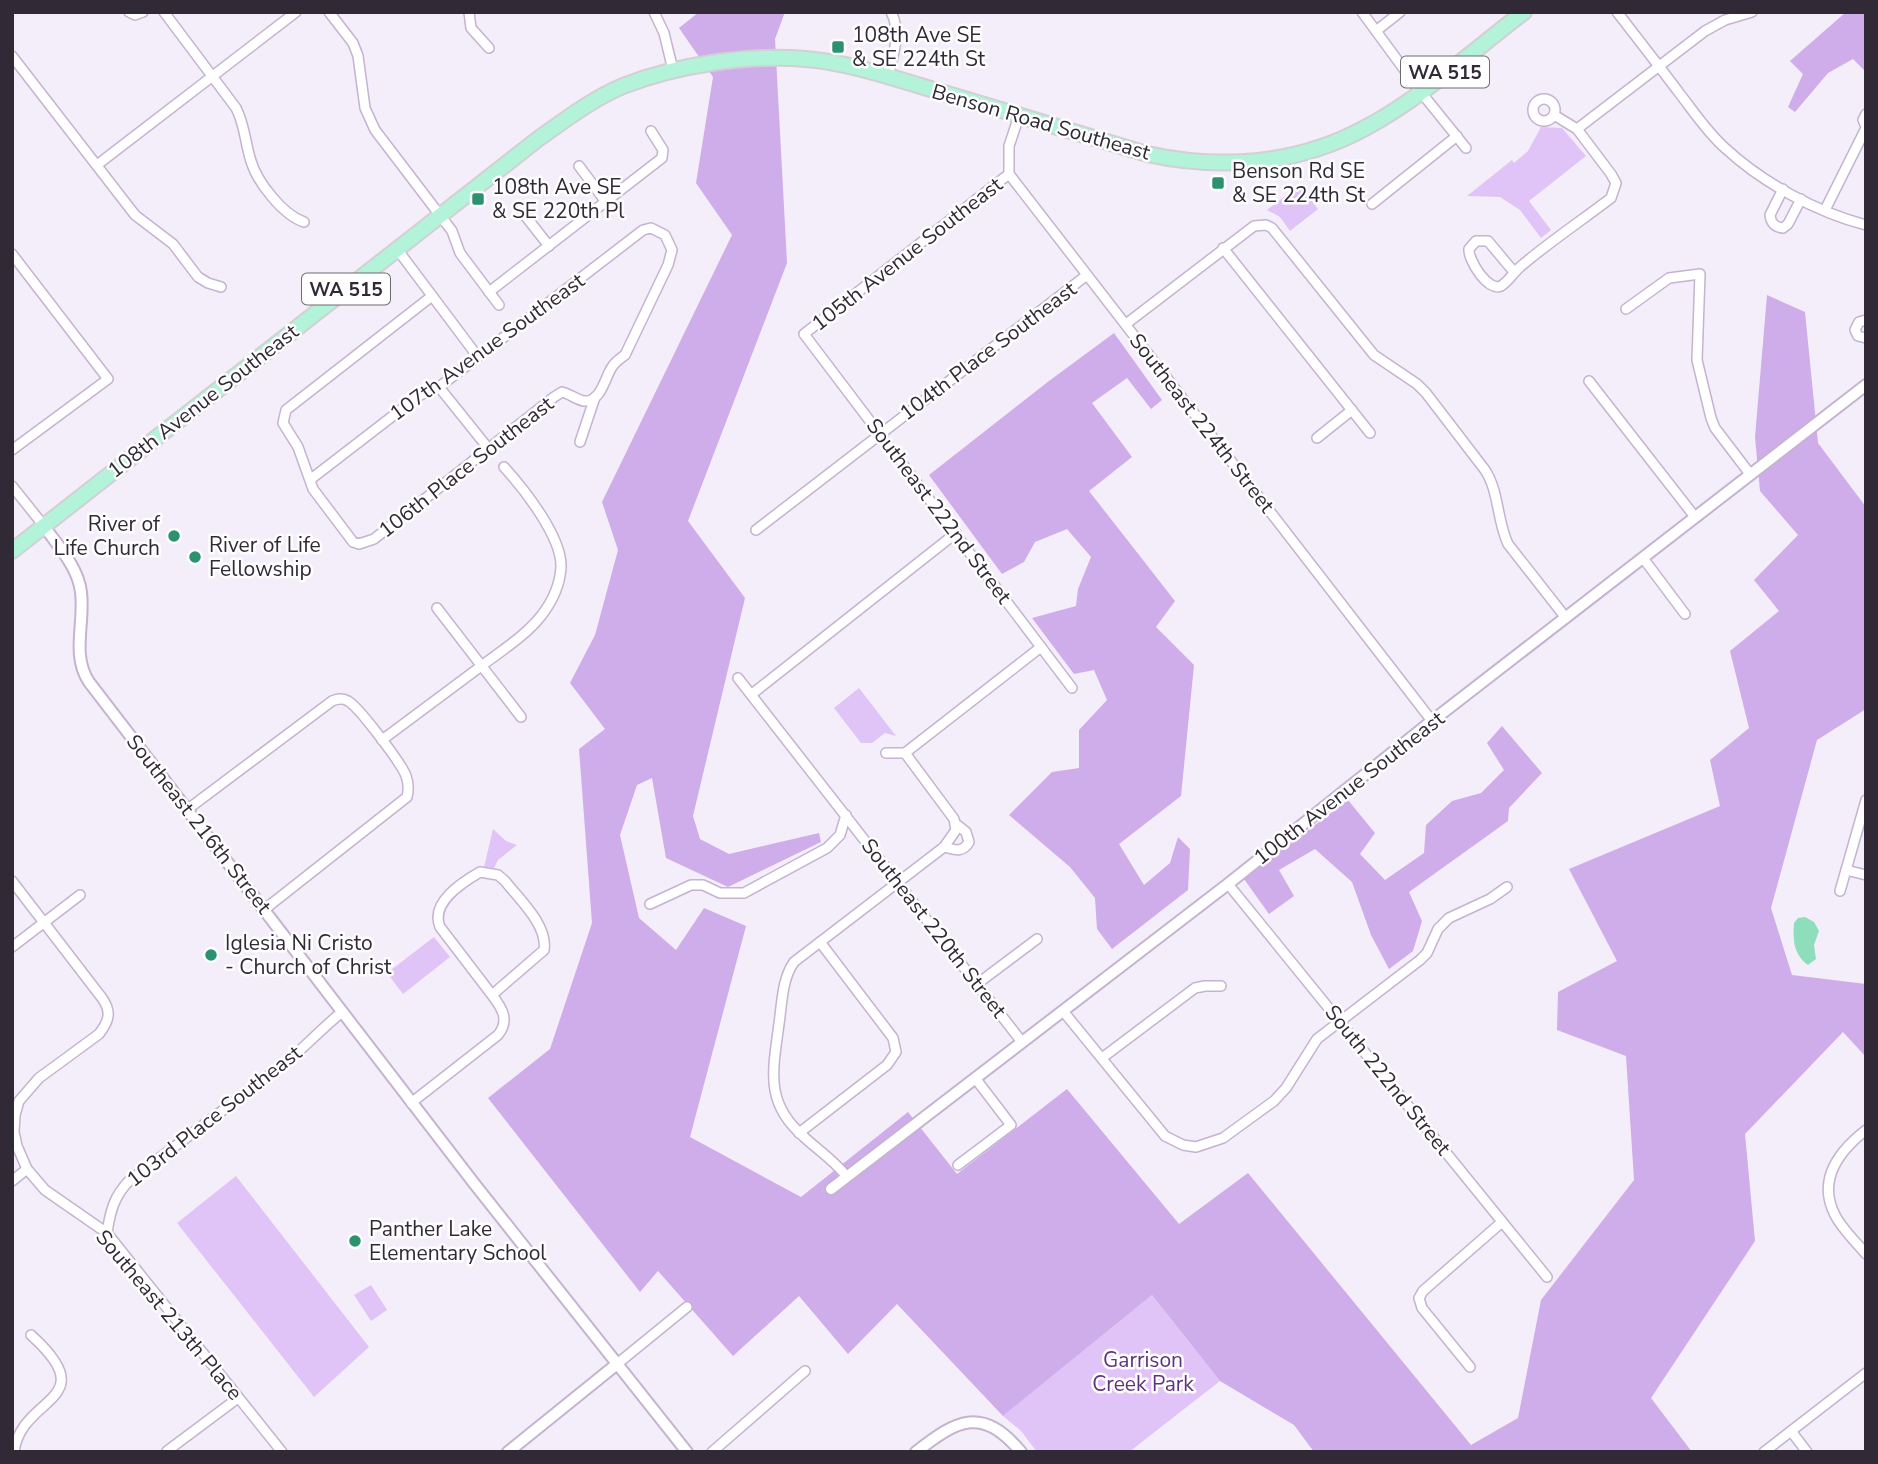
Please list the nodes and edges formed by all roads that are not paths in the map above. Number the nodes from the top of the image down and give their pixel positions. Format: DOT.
graph roads {
  1 [pos="129,12"];
  2 [pos="142,12"];
  3 [pos="164,12"];
  4 [pos="296,12"];
  5 [pos="329,12"];
  6 [pos="469,12"];
  7 [pos="654,12"];
  8 [pos="891,12"];
  9 [pos="1362,12"];
  10 [pos="1400,12"];
  11 [pos="1524,12"];
  12 [pos="1617,12"];
  13 [pos="1752,12"];
  14 [pos="1376,31"];
  15 [pos="489,48"];
  16 [pos="12,56"];
  17 [pos="1658,66"];
  18 [pos="673,70"];
  19 [pos="212,75"];
  20 [pos="888,76"];
  21 [pos="1420,91"];
  22 [pos="1866,114"];
  23 [pos="1554,115"];
  24 [pos="1019,116"];
  25 [pos="1866,127"];
  26 [pos="1577,129"];
  27 [pos="651,131"];
  28 [pos="1457,136"];
  29 [pos="1466,148"];
  30 [pos="97,165"];
  31 [pos="579,166"];
  32 [pos="1009,174"];
  33 [pos="1783,189"];
  34 [pos="1801,199"];
  35 [pos="606,202"];
  36 [pos="1372,204"];
  37 [pos="1825,210"];
  38 [pos="523,213"];
  39 [pos="440,215"];
  40 [pos="304,222"];
  41 [pos="1866,225"];
  42 [pos="548,246"];
  43 [pos="1223,248"];
  44 [pos="397,249"];
  45 [pos="12,254"];
  46 [pos="1514,272"];
  47 [pos="1087,275"];
  48 [pos="221,286"];
  49 [pos="489,292"];
  50 [pos="432,296"];
  51 [pos="499,306"];
  52 [pos="1626,309"];
  53 [pos="1866,320"];
  54 [pos="1126,324"];
  55 [pos="804,334"];
  56 [pos="1866,338"];
  57 [pos="478,357"];
  58 [pos="1589,381"];
  59 [pos="1866,385"];
  60 [pos="439,387"];
  61 [pos="595,396"];
  62 [pos="1352,410"];
  63 [pos="880,433"];
  64 [pos="1370,433"];
  65 [pos="1317,438"];
  66 [pos="580,442"];
  67 [pos="488,448"];
  68 [pos="12,450"];
  69 [pos="504,467"];
  70 [pos="1750,474"];
  71 [pos="311,479"];
  72 [pos="12,486"];
  73 [pos="1695,517"];
  74 [pos="44,526"];
  75 [pos="756,530"];
  76 [pos="957,533"];
  77 [pos="12,551"];
  78 [pos="1643,558"];
  79 [pos="437,608"];
  80 [pos="1685,614"];
  81 [pos="1566,618"];
  82 [pos="1041,647"];
  83 [pos="481,666"];
  84 [pos="738,678"];
  85 [pos="1072,688"];
  86 [pos="752,694"];
  87 [pos="521,717"];
  88 [pos="1432,721"];
  89 [pos="382,740"];
  90 [pos="886,753"];
  91 [pos="905,753"];
  92 [pos="1866,800"];
  93 [pos="188,809"];
  94 [pos="846,815"];
  95 [pos="957,824"];
  96 [pos="944,847"];
  97 [pos="1846,870"];
  98 [pos="1866,875"];
  99 [pos="12,881"];
  100 [pos="898,882"];
  101 [pos="1228,884"];
  102 [pos="1507,887"];
  103 [pos="1840,891"];
  104 [pos="80,895"];
  105 [pos="650,904"];
  106 [pos="265,909"];
  107 [pos="45,923"];
  108 [pos="1037,939"];
  109 [pos="820,942"];
  110 [pos="12,947"];
  111 [pos="978,984"];
  112 [pos="1221,986"];
  113 [pos="492,995"];
  114 [pos="1063,1011"];
  115 [pos="342,1012"];
  116 [pos="1339,1019"];
  117 [pos="1022,1042"];
  118 [pos="1102,1058"];
  119 [pos="975,1078"];
  120 [pos="411,1102"];
  121 [pos="1866,1130"];
  122 [pos="799,1133"];
  123 [pos="958,1165"];
  124 [pos="27,1169"];
  125 [pos="847,1177"];
  126 [pos="12,1181"];
  127 [pos="831,1189"];
  128 [pos="1502,1222"];
  129 [pos="107,1233"];
  130 [pos="1866,1254"];
  131 [pos="1547,1277"];
  132 [pos="687,1307"];
  133 [pos="31,1335"];
  134 [pos="617,1364"];
  135 [pos="1469,1367"];
  136 [pos="805,1371"];
  137 [pos="1866,1373"];
  138 [pos="238,1398"];
  139 [pos="1791,1431"];
  140 [pos="167,1451"];
  141 [pos="14,1452"];
  142 [pos="282,1452"];
  143 [pos="508,1452"];
  144 [pos="687,1452"];
  145 [pos="712,1452"];
  146 [pos="916,1452"];
  147 [pos="1021,1452"];
  148 [pos="1764,1452"];
  149 [pos="1807,1452"];
  1 -- 2 [label="street"];
  3 -- 19 [label="street"];
  4 -- 19 [label="street"];
  5 -- 39 [label="street"];
  6 -- 15 [label="street"];
  7 -- 18 [label="street"];
  8 -- 20 [label="street"];
  9 -- 14 [label="street"];
  10 -- 14 [label="street"];
  11 -- 21 [label="main road, WA 515"];
  12 -- 17 [label="street"];
  13 -- 17 [label="street"];
  14 -- 21 [label="street"];
  16 -- 30 [label="street"];
  17 -- 26 [label="street"];
  17 -- 33 [label="street"];
  18 -- 20 [label="main road, Benson Road Southeast"];
  18 -- 39 [label="main road, 108th Avenue Southeast / WA 515"];
  19 -- 30 [label="street"];
  19 -- 40 [label="street"];
  20 -- 24 [label="main road, Benson Road Southeast"];
  21 -- 24 [label="main road, Benson Road Southeast / WA 515"];
  21 -- 28 [label="street"];
  22 -- 25 [label="street"];
  23 -- 26 [label="street"];
  24 -- 32 [label="street"];
  25 -- 37 [label="street"];
  26 -- 46 [label="street"];
  27 -- 35 [label="street"];
  28 -- 29 [label="street"];
  28 -- 36 [label="street"];
  30 -- 48 [label="street"];
  31 -- 35 [label="street"];
  32 -- 47 [label="street, Southeast 224th Street"];
  32 -- 55 [label="street, 105th Avenue Southeast"];
  33 -- 34 [label="street"];
  33 -- 34 [label="street"];
  34 -- 37 [label="street"];
  35 -- 42 [label="street"];
  37 -- 41 [label="street"];
  38 -- 42 [label="street"];
  39 -- 44 [label="main road, 108th Avenue Southeast / WA 515"];
  39 -- 49 [label="street"];
  42 -- 49 [label="street"];
  43 -- 54 [label="street"];
  43 -- 62 [label="street"];
  43 -- 81 [label="street"];
  44 -- 50 [label="street"];
  44 -- 74 [label="main road, 108th Avenue Southeast / WA 515"];
  45 -- 68 [label="street"];
  46 -- 46 [label="street"];
  47 -- 54 [label="street, Southeast 224th Street"];
  47 -- 63 [label="street, 104th Place Southeast"];
  49 -- 51 [label="street"];
  50 -- 57 [label="street"];
  50 -- 71 [label="street"];
  52 -- 70 [label="street"];
  53 -- 56 [label="street"];
  54 -- 88 [label="street, Southeast 224th Street"];
  55 -- 63 [label="street, Southeast 222nd Street"];
  57 -- 60 [label="street, 107th Avenue Southeast"];
  57 -- 61 [label="street, 107th Avenue Southeast"];
  58 -- 73 [label="street"];
  59 -- 70 [label="street, 100th Avenue Southeast"];
  60 -- 67 [label="street"];
  60 -- 71 [label="street, 107th Avenue Southeast"];
  61 -- 66 [label="street"];
  61 -- 67 [label="street, 106th Place Southeast"];
  62 -- 64 [label="street"];
  62 -- 65 [label="street"];
  63 -- 75 [label="street, 104th Place Southeast"];
  63 -- 76 [label="street, Southeast 222nd Street"];
  67 -- 71 [label="street, 106th Place Southeast"];
  69 -- 83 [label="street"];
  70 -- 73 [label="street, 100th Avenue Southeast"];
  72 -- 74 [label="street"];
  73 -- 78 [label="street, 100th Avenue Southeast"];
  74 -- 77 [label="main road, 108th Avenue Southeast / WA 515"];
  74 -- 93 [label="street, Southeast 216th Street"];
  76 -- 82 [label="street, Southeast 222nd Street"];
  76 -- 86 [label="street"];
  78 -- 80 [label="street"];
  78 -- 81 [label="street, 100th Avenue Southeast"];
  79 -- 83 [label="street"];
  81 -- 88 [label="street, 100th Avenue Southeast"];
  82 -- 85 [label="street, Southeast 222nd Street"];
  82 -- 91 [label="street"];
  83 -- 87 [label="street"];
  83 -- 89 [label="street"];
  84 -- 86 [label="street, Southeast 220th Street"];
  86 -- 94 [label="street, Southeast 220th Street"];
  88 -- 101 [label="street, 100th Avenue Southeast"];
  89 -- 93 [label="street"];
  89 -- 106 [label="street"];
  90 -- 91 [label="street"];
  91 -- 95 [label="street"];
  92 -- 97 [label="street"];
  93 -- 106 [label="street, Southeast 216th Street"];
  94 -- 100 [label="street, Southeast 220th Street"];
  94 -- 105 [label="street, Southeast 220th Street"];
  95 -- 96 [label="street"];
  95 -- 96 [label="street"];
  96 -- 100 [label="street"];
  97 -- 98 [label="street"];
  97 -- 103 [label="street"];
  99 -- 107 [label="street"];
  100 -- 109 [label="street"];
  100 -- 111 [label="street, Southeast 220th Street"];
  101 -- 114 [label="street, 100th Avenue Southeast"];
  101 -- 116 [label="street, South 222nd Street"];
  102 -- 116 [label="street"];
  104 -- 107 [label="street"];
  106 -- 115 [label="street, Southeast 216th Street"];
  107 -- 110 [label="street"];
  107 -- 124 [label="street, Southeast 213th Place"];
  108 -- 111 [label="street"];
  109 -- 122 [label="street"];
  109 -- 122 [label="street"];
  111 -- 117 [label="street, Southeast 220th Street"];
  112 -- 118 [label="street"];
  113 -- 113 [label="street"];
  113 -- 120 [label="street"];
  114 -- 117 [label="street, 100th Avenue Southeast"];
  114 -- 118 [label="street"];
  115 -- 120 [label="street, Southeast 216th Street"];
  115 -- 129 [label="street, 103rd Place Southeast"];
  116 -- 118 [label="street"];
  116 -- 128 [label="street, South 222nd Street"];
  117 -- 119 [label="street, 100th Avenue Southeast"];
  119 -- 123 [label="street"];
  119 -- 125 [label="street, 100th Avenue Southeast"];
  120 -- 134 [label="street, Southeast 216th Street"];
  121 -- 130 [label="street"];
  122 -- 125 [label="street"];
  124 -- 126 [label="street"];
  124 -- 129 [label="street, Southeast 213th Place"];
  125 -- 127 [label="street, 100th Avenue Southeast"];
  128 -- 131 [label="street, South 222nd Street"];
  128 -- 135 [label="street"];
  129 -- 138 [label="street, Southeast 213th Place"];
  132 -- 134 [label="street"];
  133 -- 141 [label="street"];
  134 -- 143 [label="street"];
  134 -- 144 [label="street, Southeast 216th Street"];
  136 -- 145 [label="street"];
  137 -- 139 [label="street"];
  138 -- 140 [label="street"];
  138 -- 142 [label="street, Southeast 213th Place"];
  139 -- 148 [label="street"];
  139 -- 149 [label="street"];
  146 -- 147 [label="street"];
}
